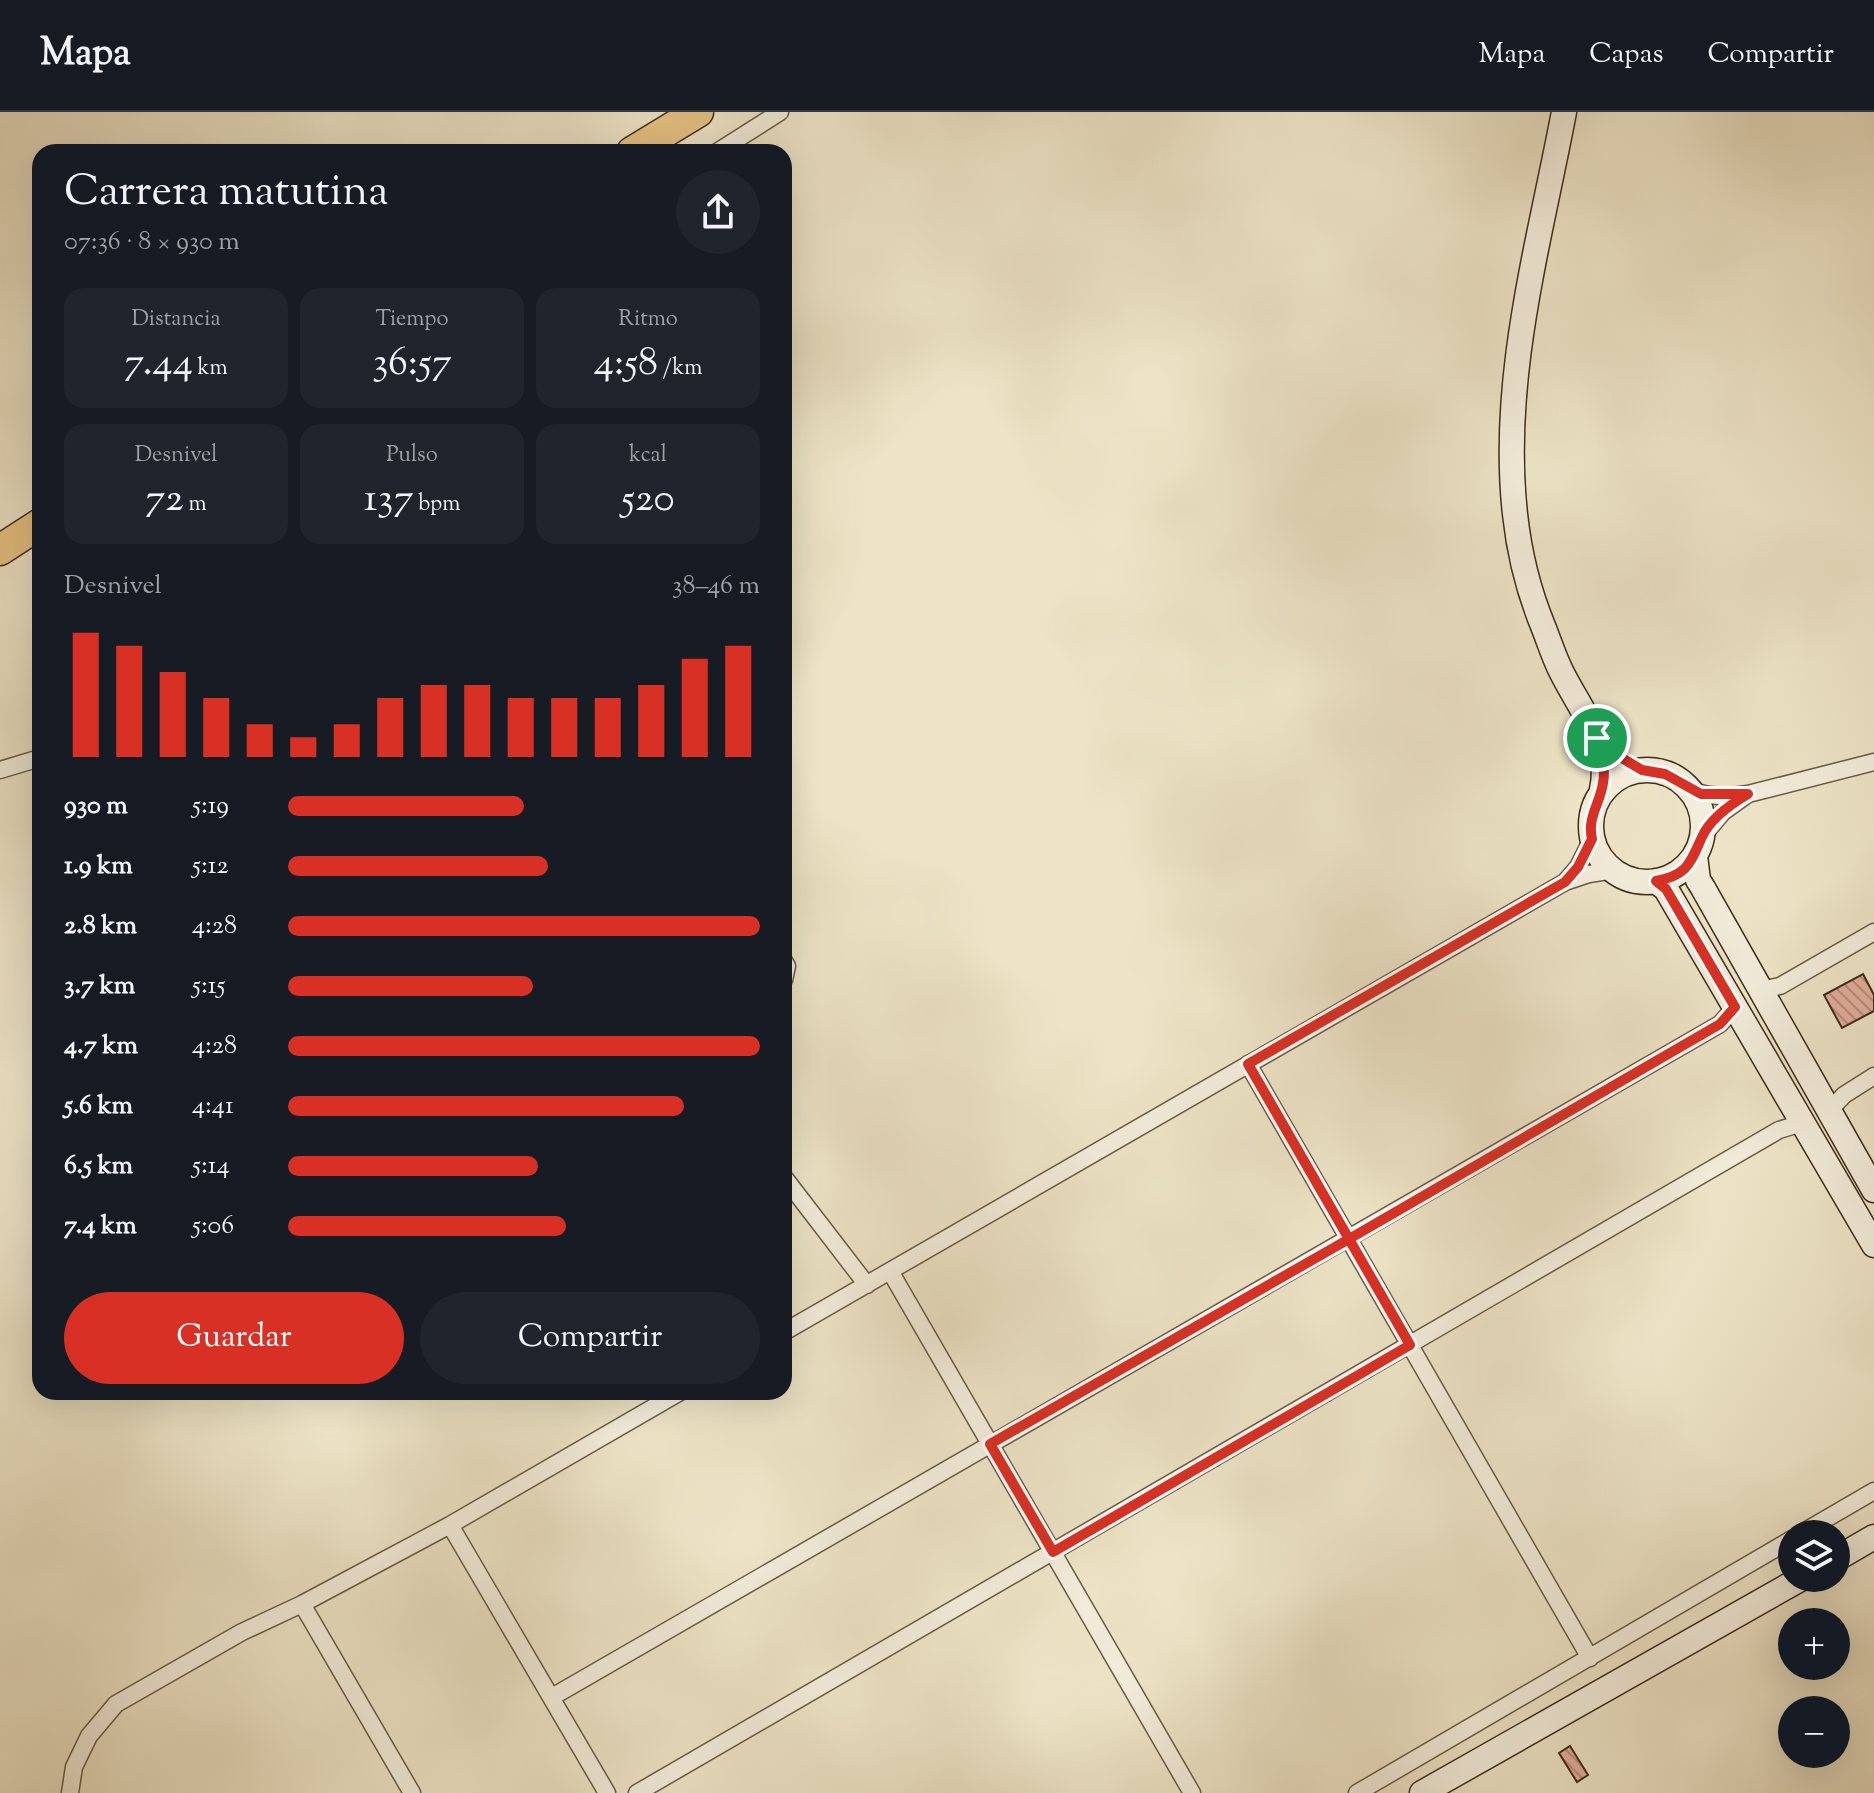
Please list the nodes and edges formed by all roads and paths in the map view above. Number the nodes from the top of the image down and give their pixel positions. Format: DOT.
graph roads {
  1 [pos="698,112"];
  2 [pos="780,112"];
  3 [pos="1564,112"];
  4 [pos="645,144"];
  5 [pos="730,144"];
  6 [pos="32,529"];
  7 [pos="0,550"];
  8 [pos="1597,738"];
  9 [pos="32,760"];
  10 [pos="1874,762"];
  11 [pos="0,770"];
  12 [pos="1642,770"];
  13 [pos="1602,789"];
  14 [pos="1692,790"];
  15 [pos="1748,794"];
  16 [pos="1592,839"];
  17 [pos="1699,846"];
  18 [pos="1614,870"];
  19 [pos="1656,881"];
  20 [pos="1565,882"];
  21 [pos="1874,932"];
  22 [pos="1759,990"];
  23 [pos="1735,1007"];
  24 [pos="1248,1064"];
  25 [pos="1874,1076"];
  26 [pos="1829,1111"];
  27 [pos="1802,1123"];
  28 [pos="792,1187"];
  29 [pos="1874,1190"];
  30 [pos="1349,1239"];
  31 [pos="1874,1245"];
  32 [pos="890,1271"];
  33 [pos="867,1285"];
  34 [pos="792,1327"];
  35 [pos="1410,1345"];
  36 [pos="666,1400"];
  37 [pos="990,1444"];
  38 [pos="1874,1491"];
  39 [pos="1824,1520"];
  40 [pos="450,1525"];
  41 [pos="1874,1537"];
  42 [pos="1778,1547"];
  43 [pos="1850,1551"];
  44 [pos="1053,1552"];
  45 [pos="1778,1592"];
  46 [pos="302,1604"];
  47 [pos="1590,1658"];
  48 [pos="552,1697"];
  49 [pos="70,1793"];
  50 [pos="412,1793"];
  51 [pos="607,1793"];
  52 [pos="637,1793"];
  53 [pos="1192,1793"];
  54 [pos="1357,1793"];
  55 [pos="1422,1793"];
  1 -- 4 [label="highway"];
  2 -- 5 [label="street"];
  3 -- 8 [label="street"];
  6 -- 7 [label="highway"];
  8 -- 12 [label="street"];
  8 -- 13 [label="street"];
  9 -- 11 [label="street"];
  10 -- 15 [label="street"];
  12 -- 13 [label="street"];
  12 -- 14 [label="street"];
  13 -- 16 [label="street"];
  14 -- 15 [label="street"];
  14 -- 17 [label="street"];
  15 -- 17 [label="street"];
  16 -- 18 [label="street"];
  16 -- 20 [label="street"];
  17 -- 19 [label="street"];
  17 -- 22 [label="street"];
  18 -- 19 [label="street"];
  18 -- 20 [label="street"];
  19 -- 23 [label="street"];
  20 -- 24 [label="street"];
  21 -- 22 [label="street"];
  22 -- 26 [label="street"];
  23 -- 27 [label="street"];
  23 -- 30 [label="street"];
  24 -- 30 [label="street"];
  24 -- 32 [label="street"];
  25 -- 26 [label="street"];
  26 -- 29 [label="street"];
  27 -- 31 [label="street"];
  27 -- 35 [label="street"];
  28 -- 33 [label="street"];
  30 -- 35 [label="street"];
  30 -- 37 [label="street"];
  32 -- 33 [label="street"];
  32 -- 37 [label="street"];
  33 -- 34 [label="street"];
  35 -- 44 [label="street"];
  35 -- 47 [label="street"];
  36 -- 40 [label="street"];
  37 -- 44 [label="street"];
  37 -- 48 [label="street"];
  38 -- 39 [label="street"];
  40 -- 46 [label="street"];
  40 -- 48 [label="street"];
  41 -- 43 [label="street"];
  42 -- 47 [label="street"];
  44 -- 52 [label="street"];
  44 -- 53 [label="street"];
  45 -- 55 [label="street"];
  46 -- 49 [label="street"];
  46 -- 50 [label="street"];
  47 -- 54 [label="street"];
  48 -- 51 [label="street"];
}
